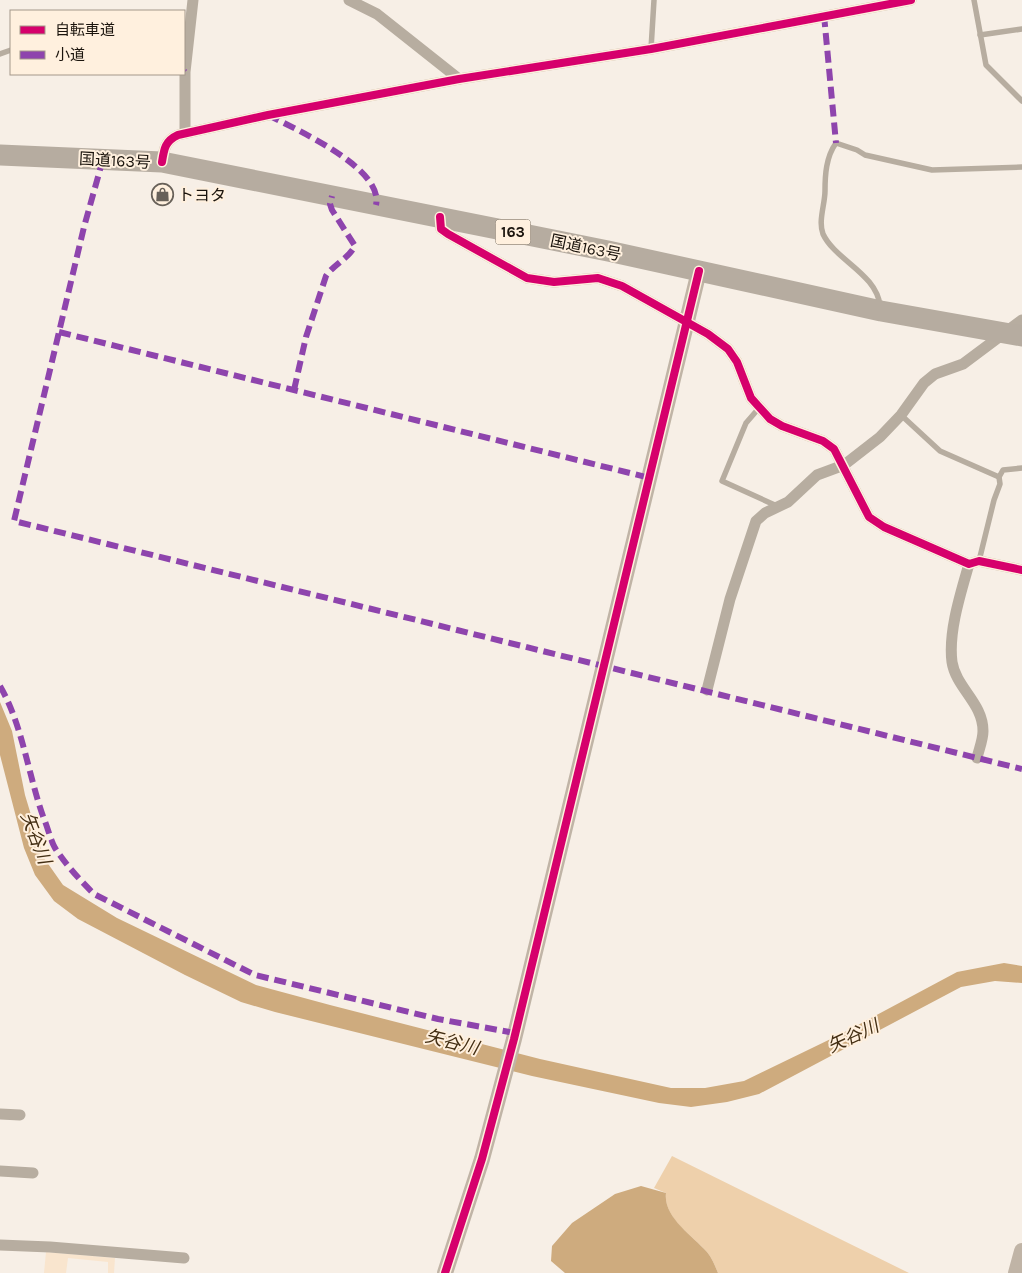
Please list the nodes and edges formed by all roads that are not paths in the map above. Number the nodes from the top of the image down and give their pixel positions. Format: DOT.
graph roads {
  1 [pos="193,0"];
  2 [pos="349,0"];
  3 [pos="654,0"];
  4 [pos="911,0"];
  5 [pos="974,0"];
  6 [pos="1022,29"];
  7 [pos="980,35"];
  8 [pos="651,49"];
  9 [pos="460,79"];
  10 [pos="1022,102"];
  11 [pos="185,134"];
  12 [pos="0,155"];
  13 [pos="162,162"];
  14 [pos="1022,167"];
  15 [pos="440,217"];
  16 [pos="699,271"];
  17 [pos="881,311"];
  18 [pos="1022,320"];
  19 [pos="688,322"];
  20 [pos="1014,335"];
  21 [pos="758,408"];
  22 [pos="900,415"];
  23 [pos="844,465"];
  24 [pos="1022,468"];
  25 [pos="1000,477"];
  26 [pos="779,507"];
  27 [pos="974,562"];
  28 [pos="1022,570"];
  29 [pos="707,690"];
  30 [pos="977,758"];
  31 [pos="0,1114"];
  32 [pos="20,1115"];
  33 [pos="0,1171"];
  34 [pos="33,1172"];
  35 [pos="0,1246"];
  36 [pos="1022,1251"];
  37 [pos="184,1258"];
  38 [pos="445,1273"];
  39 [pos="1016,1273"];
  1 -- 11 [label="street"];
  2 -- 9 [label="street"];
  3 -- 8 [label="lane"];
  4 -- 8 [label="street"];
  5 -- 7 [label="lane"];
  6 -- 7 [label="lane"];
  7 -- 10 [label="lane"];
  8 -- 9 [label="street"];
  9 -- 11 [label="street"];
  11 -- 13 [label="street"];
  12 -- 13 [label="highway, 国道163号 / 163"];
  13 -- 15 [label="highway, 国道163号 / 163"];
  14 -- 17 [label="lane"];
  15 -- 16 [label="highway, 国道163号 / 163"];
  15 -- 19 [label="street"];
  16 -- 17 [label="highway, 国道163号 / 163"];
  16 -- 19 [label="street"];
  17 -- 20 [label="highway, 国道163号 / 163"];
  18 -- 20 [label="street"];
  19 -- 21 [label="street"];
  19 -- 38 [label="street"];
  20 -- 22 [label="street"];
  21 -- 23 [label="street"];
  21 -- 26 [label="lane"];
  22 -- 23 [label="street"];
  22 -- 25 [label="lane"];
  23 -- 26 [label="street"];
  23 -- 27 [label="street"];
  24 -- 25 [label="lane"];
  25 -- 27 [label="lane"];
  26 -- 29 [label="street"];
  27 -- 28 [label="street"];
  27 -- 30 [label="street"];
  31 -- 32 [label="street"];
  33 -- 34 [label="street"];
  35 -- 37 [label="street"];
  36 -- 39 [label="street"];
}
